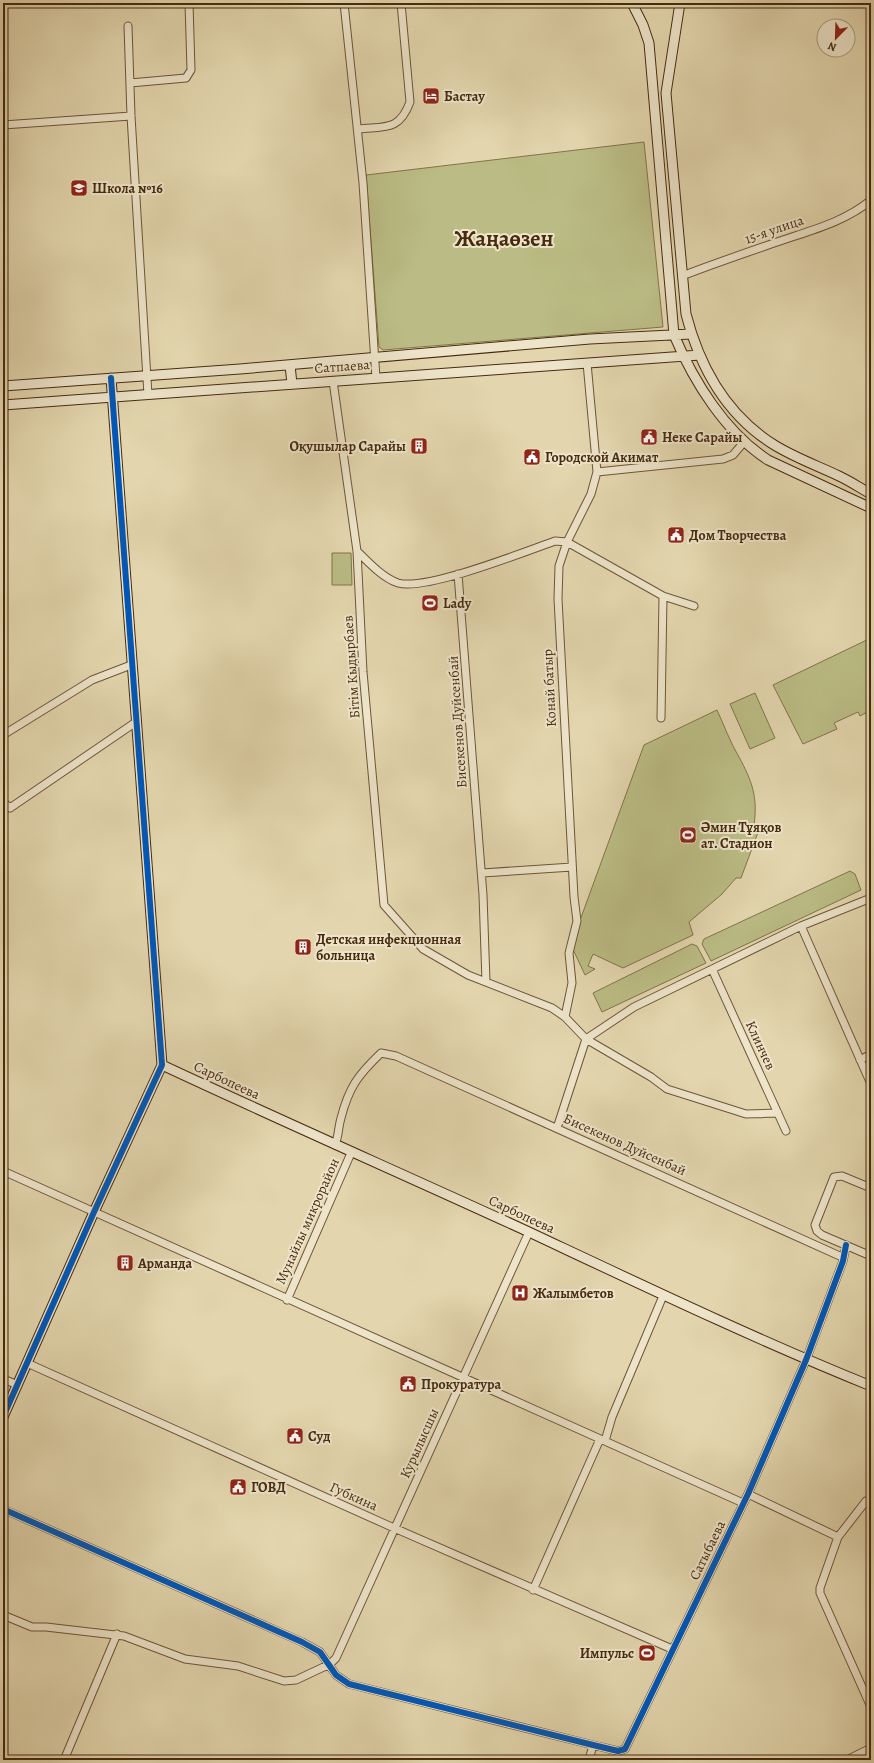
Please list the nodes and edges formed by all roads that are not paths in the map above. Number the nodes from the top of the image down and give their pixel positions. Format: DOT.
graph roads {
  1 [pos="189,3"];
  2 [pos="344,3"];
  3 [pos="401,3"];
  4 [pos="632,3"];
  5 [pos="680,3"];
  6 [pos="128,26"];
  7 [pos="130,83"];
  8 [pos="131,116"];
  9 [pos="3,125"];
  10 [pos="358,128"];
  11 [pos="871,200"];
  12 [pos="682,276"];
  13 [pos="691,334"];
  14 [pos="674,335"];
  15 [pos="700,355"];
  16 [pos="683,356"];
  17 [pos="375,357"];
  18 [pos="588,363"];
  19 [pos="290,365"];
  20 [pos="147,376"];
  21 [pos="111,378"];
  22 [pos="376,378"];
  23 [pos="333,381"];
  24 [pos="292,384"];
  25 [pos="3,386"];
  26 [pos="148,395"];
  27 [pos="112,397"];
  28 [pos="3,405"];
  29 [pos="744,442"];
  30 [pos="597,472"];
  31 [pos="871,494"];
  32 [pos="871,508"];
  33 [pos="567,542"];
  34 [pos="357,552"];
  35 [pos="458,574"];
  36 [pos="663,596"];
  37 [pos="694,606"];
  38 [pos="132,665"];
  39 [pos="661,718"];
  40 [pos="136,722"];
  41 [pos="3,735"];
  42 [pos="3,802"];
  43 [pos="572,867"];
  44 [pos="482,873"];
  45 [pos="871,898"];
  46 [pos="801,926"];
  47 [pos="712,969"];
  48 [pos="486,982"];
  49 [pos="565,1017"];
  50 [pos="586,1038"];
  51 [pos="871,1054"];
  52 [pos="860,1060"];
  53 [pos="162,1065"];
  54 [pos="871,1084"];
  55 [pos="778,1113"];
  56 [pos="557,1128"];
  57 [pos="786,1131"];
  58 [pos="335,1145"];
  59 [pos="351,1153"];
  60 [pos="3,1171"];
  61 [pos="871,1188"];
  62 [pos="94,1212"];
  63 [pos="529,1232"];
  64 [pos="846,1245"];
  65 [pos="871,1256"];
  66 [pos="842,1258"];
  67 [pos="663,1296"];
  68 [pos="287,1300"];
  69 [pos="806,1360"];
  70 [pos="27,1363"];
  71 [pos="463,1377"];
  72 [pos="3,1378"];
  73 [pos="18,1385"];
  74 [pos="871,1386"];
  75 [pos="3,1417"];
  76 [pos="602,1440"];
  77 [pos="748,1494"];
  78 [pos="871,1500"];
  79 [pos="743,1503"];
  80 [pos="3,1509"];
  81 [pos="394,1528"];
  82 [pos="838,1537"];
  83 [pos="533,1590"];
  84 [pos="3,1615"];
  85 [pos="117,1634"];
  86 [pos="672,1650"];
  87 [pos="330,1664"];
  88 [pos="871,1707"];
  89 [pos="593,1745"];
  90 [pos="871,1748"];
  91 [pos="64,1760"];
  92 [pos="589,1760"];
  93 [pos="847,1760"];
  1 -- 7 [label="street"];
  2 -- 10 [label="street"];
  3 -- 10 [label="street"];
  4 -- 14 [label="street"];
  5 -- 12 [label="street"];
  6 -- 7 [label="street"];
  7 -- 8 [label="street"];
  8 -- 9 [label="street"];
  8 -- 20 [label="street"];
  10 -- 17 [label="street"];
  11 -- 12 [label="street, 15-я улица"];
  12 -- 13 [label="street"];
  13 -- 14 [label="street, Сатпаева"];
  13 -- 15 [label="street"];
  14 -- 16 [label="street"];
  14 -- 17 [label="street, Сатпаева"];
  15 -- 16 [label="street, Сатпаева"];
  15 -- 31 [label="street"];
  16 -- 18 [label="street, Сатпаева"];
  16 -- 29 [label="street"];
  17 -- 19 [label="street, Сатпаева"];
  17 -- 22 [label="street"];
  18 -- 22 [label="street, Сатпаева"];
  18 -- 30 [label="street, Конай батыр"];
  19 -- 20 [label="street, Сатпаева"];
  19 -- 24 [label="street"];
  20 -- 21 [label="street, Сатпаева"];
  20 -- 26 [label="street"];
  21 -- 25 [label="street, Сатпаева"];
  21 -- 27 [label="street"];
  22 -- 23 [label="street, Сатпаева"];
  23 -- 24 [label="street, Сатпаева"];
  23 -- 34 [label="street, Бiтiм Кыдырбаев"];
  24 -- 26 [label="street, Сатпаева"];
  26 -- 27 [label="street, Сатпаева"];
  27 -- 28 [label="street, Сатпаева"];
  27 -- 38 [label="street"];
  29 -- 30 [label="street"];
  29 -- 32 [label="street"];
  30 -- 33 [label="street, Конай батыр"];
  33 -- 35 [label="street"];
  33 -- 36 [label="street"];
  33 -- 43 [label="street, Конай батыр"];
  34 -- 35 [label="street"];
  34 -- 48 [label="street, Бiтiм Кыдырбаев"];
  35 -- 44 [label="street, Бисекенов Дуйсенбай"];
  36 -- 37 [label="street"];
  36 -- 39 [label="street"];
  38 -- 40 [label="street"];
  38 -- 41 [label="street"];
  40 -- 42 [label="street"];
  40 -- 53 [label="street"];
  43 -- 44 [label="street"];
  43 -- 49 [label="street, Конай батыр"];
  44 -- 48 [label="street, Бисекенов Дуйсенбай"];
  45 -- 46 [label="street"];
  46 -- 47 [label="street"];
  46 -- 52 [label="street"];
  47 -- 50 [label="street"];
  47 -- 55 [label="street, Клинчев"];
  48 -- 49 [label="street, Бiтiм Кыдырбаев"];
  49 -- 50 [label="street, Бiтiм Кыдырбаев"];
  50 -- 55 [label="street, Бiтiм Кыдырбаев"];
  50 -- 56 [label="street"];
  51 -- 52 [label="street"];
  52 -- 54 [label="street"];
  53 -- 58 [label="street, Сарбопеева"];
  53 -- 62 [label="street"];
  55 -- 57 [label="street, Клинчев"];
  56 -- 58 [label="street, Бисекенов Дуйсенбай"];
  56 -- 66 [label="street, Бисекенов Дуйсенбай"];
  58 -- 59 [label="street, Сарбопеева"];
  59 -- 63 [label="street, Сарбопеева"];
  59 -- 68 [label="street, Мунайлы микрорайон"];
  60 -- 62 [label="street"];
  61 -- 64 [label="street"];
  62 -- 68 [label="street"];
  62 -- 70 [label="street"];
  63 -- 67 [label="street, Сарбопеева"];
  63 -- 71 [label="street, Курылысшы"];
  64 -- 65 [label="street"];
  64 -- 66 [label="street, Сатыбаева"];
  66 -- 69 [label="street, Сатыбаева"];
  67 -- 69 [label="street, Сарбопеева"];
  67 -- 76 [label="street"];
  68 -- 71 [label="street"];
  69 -- 74 [label="street, Сарбопеева"];
  69 -- 77 [label="street, Сатыбаева"];
  70 -- 73 [label="street"];
  70 -- 81 [label="street, Губкина"];
  71 -- 76 [label="street"];
  71 -- 81 [label="street, Курылысшы"];
  72 -- 73 [label="street"];
  73 -- 75 [label="street"];
  76 -- 79 [label="street"];
  76 -- 83 [label="street"];
  77 -- 79 [label="street, Сатыбаева"];
  77 -- 82 [label="street"];
  78 -- 82 [label="street"];
  79 -- 86 [label="street, Сатыбаева"];
  80 -- 87 [label="street"];
  81 -- 83 [label="street, Губкина"];
  81 -- 87 [label="street, Курылысшы"];
  82 -- 88 [label="street"];
  83 -- 86 [label="street, Губкина"];
  84 -- 85 [label="street"];
  85 -- 87 [label="street"];
  85 -- 91 [label="street"];
  86 -- 89 [label="street, Сатыбаева"];
  87 -- 89 [label="street"];
  89 -- 92 [label="street"];
  90 -- 93 [label="street"];
}
